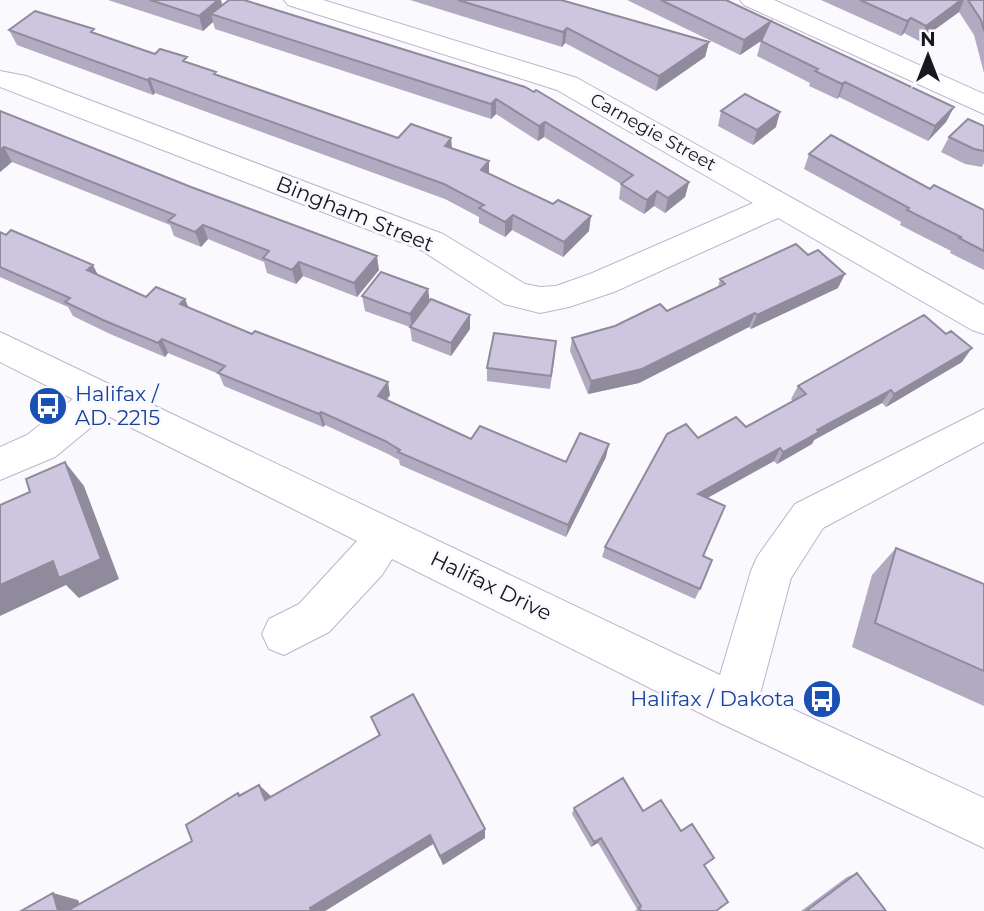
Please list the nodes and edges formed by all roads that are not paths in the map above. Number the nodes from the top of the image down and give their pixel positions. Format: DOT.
graph roads {
  1 [pos="297,0"];
  2 [pos="753,0"];
  3 [pos="0,79"];
  4 [pos="984,105"];
  5 [pos="780,204"];
  6 [pos="984,321"];
  7 [pos="0,346"];
  8 [pos="103,396"];
  9 [pos="984,424"];
  10 [pos="0,464"];
  11 [pos="385,534"];
  12 [pos="285,634"];
  13 [pos="734,706"];
  14 [pos="984,823"];
  1 -- 5 [label="street, Carnegie Street"];
  2 -- 4 [label="street"];
  3 -- 5 [label="street, Bingham Street"];
  5 -- 6 [label="street, Carnegie Street"];
  7 -- 8 [label="street, Halifax Drive"];
  8 -- 10 [label="street"];
  8 -- 11 [label="street, Halifax Drive"];
  9 -- 13 [label="street"];
  11 -- 12 [label="street"];
  11 -- 13 [label="street, Halifax Drive"];
  13 -- 14 [label="street, Halifax Drive"];
}
